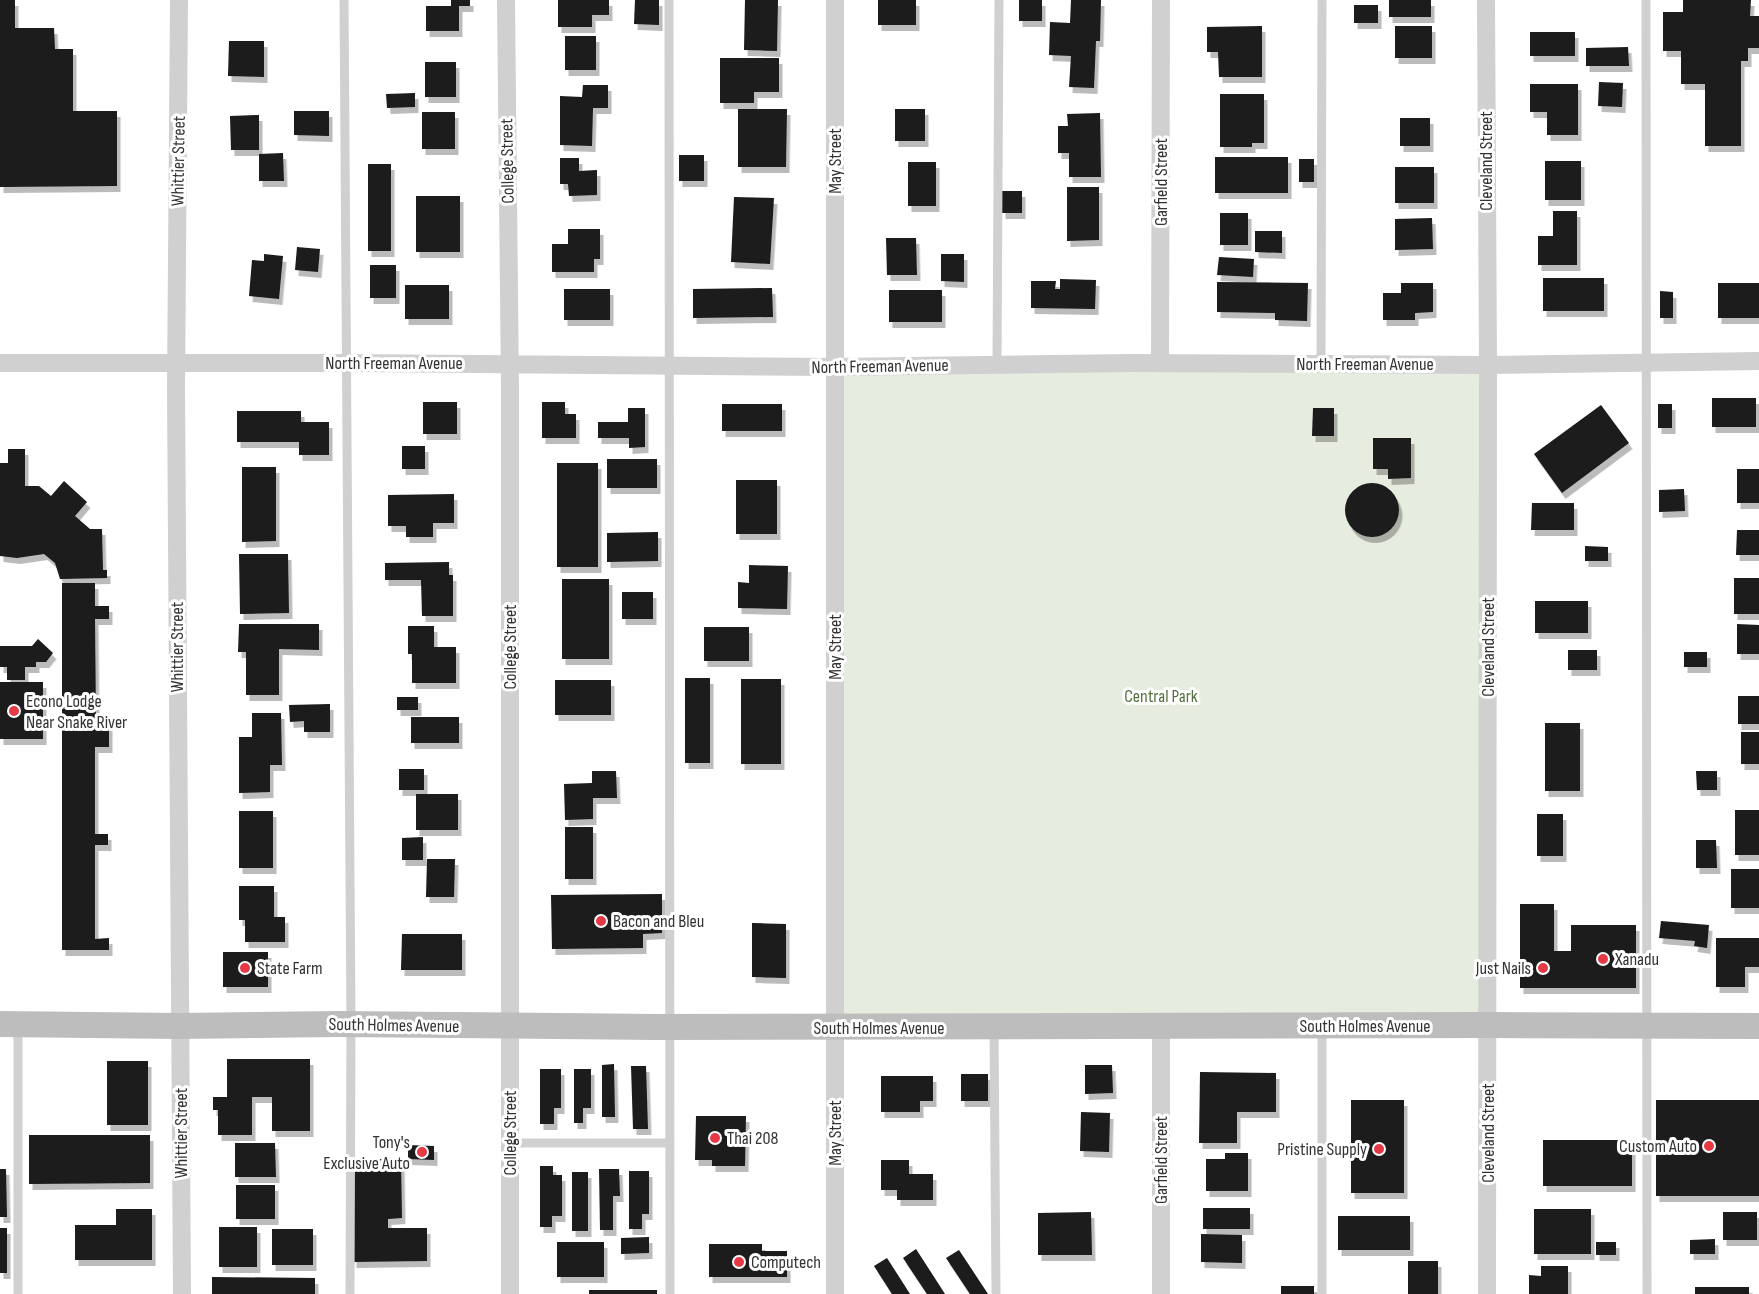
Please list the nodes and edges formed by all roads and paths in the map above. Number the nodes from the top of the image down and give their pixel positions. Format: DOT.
graph roads {
  1 [pos="179,0"];
  2 [pos="344,0"];
  3 [pos="506,0"];
  4 [pos="669,0"];
  5 [pos="835,0"];
  6 [pos="999,0"];
  7 [pos="1161,0"];
  8 [pos="1322,0"];
  9 [pos="1486,0"];
  10 [pos="1646,0"];
  11 [pos="1759,361"];
  12 [pos="1648,362"];
  13 [pos="0,363"];
  14 [pos="176,363"];
  15 [pos="345,363"];
  16 [pos="1160,363"];
  17 [pos="509,364"];
  18 [pos="997,364"];
  19 [pos="1321,364"];
  20 [pos="668,365"];
  21 [pos="1488,365"];
  22 [pos="834,367"];
  23 [pos="9,1024"];
  24 [pos="351,1024"];
  25 [pos="1488,1025"];
  26 [pos="180,1026"];
  27 [pos="510,1026"];
  28 [pos="1161,1026"];
  29 [pos="1322,1026"];
  30 [pos="1646,1026"];
  31 [pos="1759,1026"];
  32 [pos="670,1028"];
  33 [pos="835,1028"];
  34 [pos="994,1028"];
  35 [pos="510,1143"];
  36 [pos="670,1143"];
  37 [pos="18,1294"];
  38 [pos="182,1294"];
  39 [pos="350,1294"];
  40 [pos="510,1294"];
  41 [pos="670,1294"];
  42 [pos="835,1294"];
  43 [pos="996,1294"];
  44 [pos="1161,1294"];
  45 [pos="1322,1294"];
  46 [pos="1487,1294"];
  47 [pos="1647,1294"];
  1 -- 14 [label="street, Whittier Street"];
  2 -- 15 [label="lane"];
  3 -- 17 [label="street, College Street"];
  4 -- 20 [label="lane"];
  5 -- 22 [label="street, May Street"];
  6 -- 18 [label="lane"];
  7 -- 16 [label="street, Garfield Street"];
  8 -- 19 [label="lane"];
  9 -- 21 [label="street, Cleveland Street"];
  10 -- 12 [label="lane"];
  11 -- 12 [label="street, North Freeman Avenue"];
  12 -- 21 [label="street, North Freeman Avenue"];
  12 -- 30 [label="lane"];
  13 -- 14 [label="street, North Freeman Avenue"];
  14 -- 15 [label="street, North Freeman Avenue"];
  14 -- 26 [label="street, Whittier Street"];
  15 -- 17 [label="street, North Freeman Avenue"];
  15 -- 24 [label="lane"];
  16 -- 18 [label="street, North Freeman Avenue"];
  16 -- 19 [label="street, North Freeman Avenue"];
  17 -- 20 [label="street, North Freeman Avenue"];
  17 -- 27 [label="street, College Street"];
  18 -- 22 [label="street, North Freeman Avenue"];
  19 -- 21 [label="street, North Freeman Avenue"];
  20 -- 22 [label="street, North Freeman Avenue"];
  20 -- 32 [label="lane"];
  21 -- 25 [label="street, Cleveland Street"];
  22 -- 33 [label="street, May Street"];
  23 -- 26 [label="main road, South Holmes Avenue"];
  23 -- 37 [label="lane"];
  24 -- 26 [label="main road, South Holmes Avenue"];
  24 -- 27 [label="main road, South Holmes Avenue"];
  24 -- 39 [label="lane"];
  25 -- 29 [label="main road, South Holmes Avenue"];
  25 -- 30 [label="main road, South Holmes Avenue"];
  25 -- 46 [label="street, Cleveland Street"];
  26 -- 38 [label="street, Whittier Street"];
  27 -- 32 [label="main road, South Holmes Avenue"];
  27 -- 35 [label="street, College Street"];
  28 -- 29 [label="main road, South Holmes Avenue"];
  28 -- 34 [label="main road, South Holmes Avenue"];
  28 -- 44 [label="street, Garfield Street"];
  29 -- 45 [label="lane"];
  30 -- 31 [label="main road, South Holmes Avenue"];
  30 -- 47 [label="lane"];
  32 -- 33 [label="main road, South Holmes Avenue"];
  32 -- 36 [label="lane"];
  33 -- 34 [label="main road, South Holmes Avenue"];
  33 -- 42 [label="street, May Street"];
  34 -- 43 [label="lane"];
  35 -- 36 [label="lane"];
  35 -- 40 [label="street, College Street"];
  36 -- 41 [label="lane"];
}
